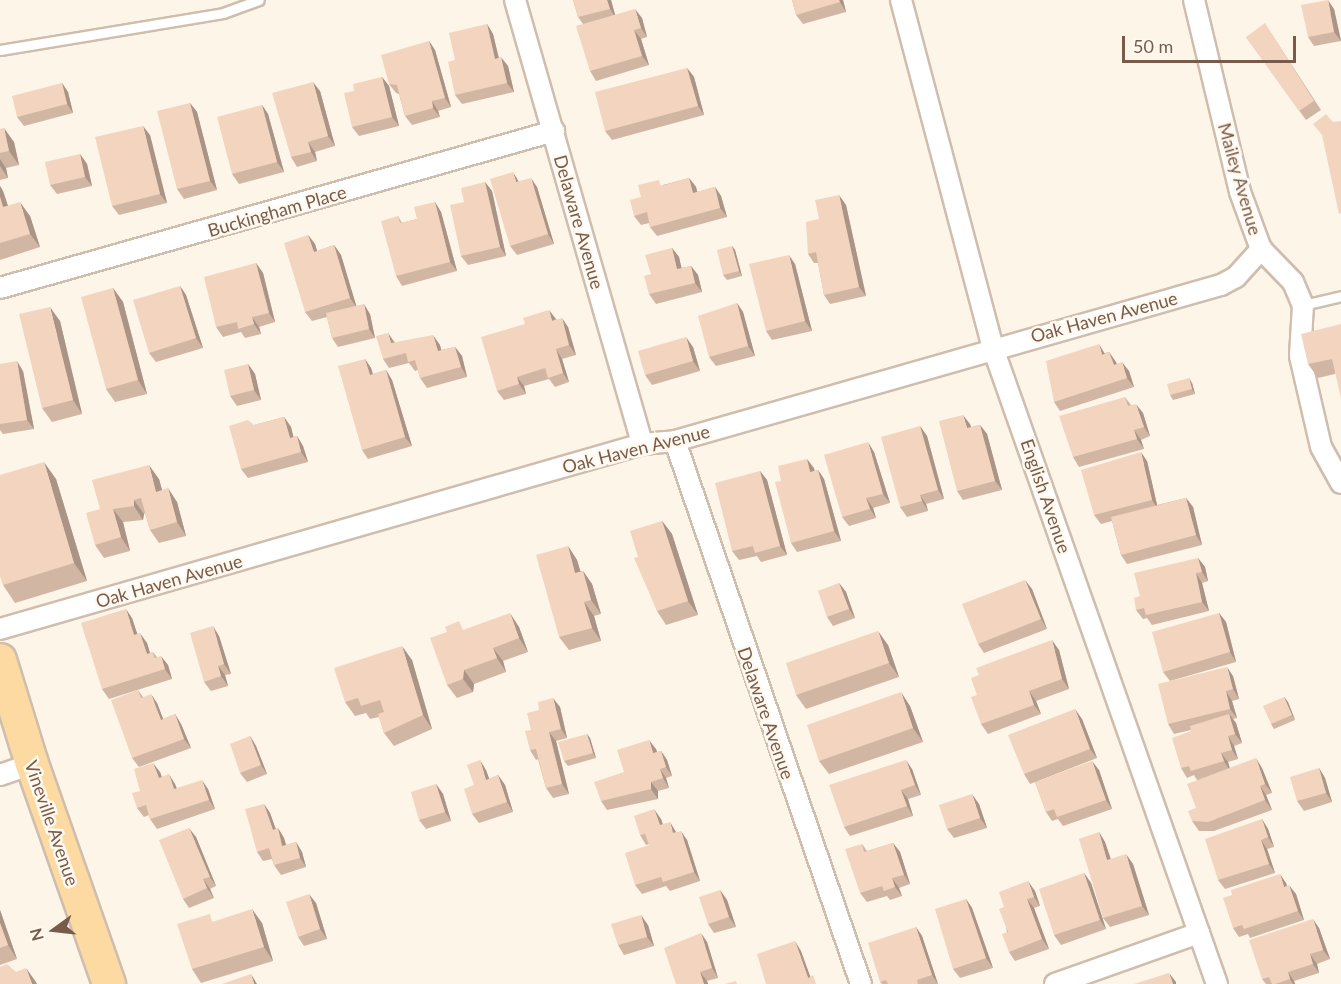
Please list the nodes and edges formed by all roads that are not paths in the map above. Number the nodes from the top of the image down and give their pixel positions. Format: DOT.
graph roads {
  1 [pos="259,0"];
  2 [pos="515,0"];
  3 [pos="901,0"];
  4 [pos="1194,0"];
  5 [pos="0,50"];
  6 [pos="554,131"];
  7 [pos="1261,249"];
  8 [pos="0,288"];
  9 [pos="1341,296"];
  10 [pos="1303,305"];
  11 [pos="993,348"];
  12 [pos="675,441"];
  13 [pos="642,444"];
  14 [pos="1341,483"];
  15 [pos="0,629"];
  16 [pos="0,660"];
  17 [pos="32,764"];
  18 [pos="0,775"];
  19 [pos="1199,933"];
  20 [pos="109,984"];
  21 [pos="861,984"];
  22 [pos="1055,984"];
  23 [pos="1217,984"];
  1 -- 5 [label="lane"];
  2 -- 6 [label="street, Delaware Avenue"];
  3 -- 11 [label="street, English Avenue"];
  4 -- 7 [label="street, Mailey Avenue"];
  6 -- 8 [label="street, Buckingham Place"];
  6 -- 13 [label="street, Delaware Avenue"];
  7 -- 10 [label="street, Mailey Avenue"];
  7 -- 11 [label="street, Oak Haven Avenue"];
  9 -- 10 [label="lane"];
  10 -- 14 [label="street"];
  11 -- 12 [label="street, Oak Haven Avenue"];
  11 -- 19 [label="street, English Avenue"];
  12 -- 13 [label="street, Oak Haven Avenue"];
  12 -- 21 [label="street, Delaware Avenue"];
  13 -- 15 [label="street, Oak Haven Avenue"];
  16 -- 17 [label="main road, Vineville Avenue"];
  17 -- 18 [label="street"];
  17 -- 20 [label="main road, Vineville Avenue"];
  19 -- 22 [label="street"];
  19 -- 23 [label="street, English Avenue"];
}
